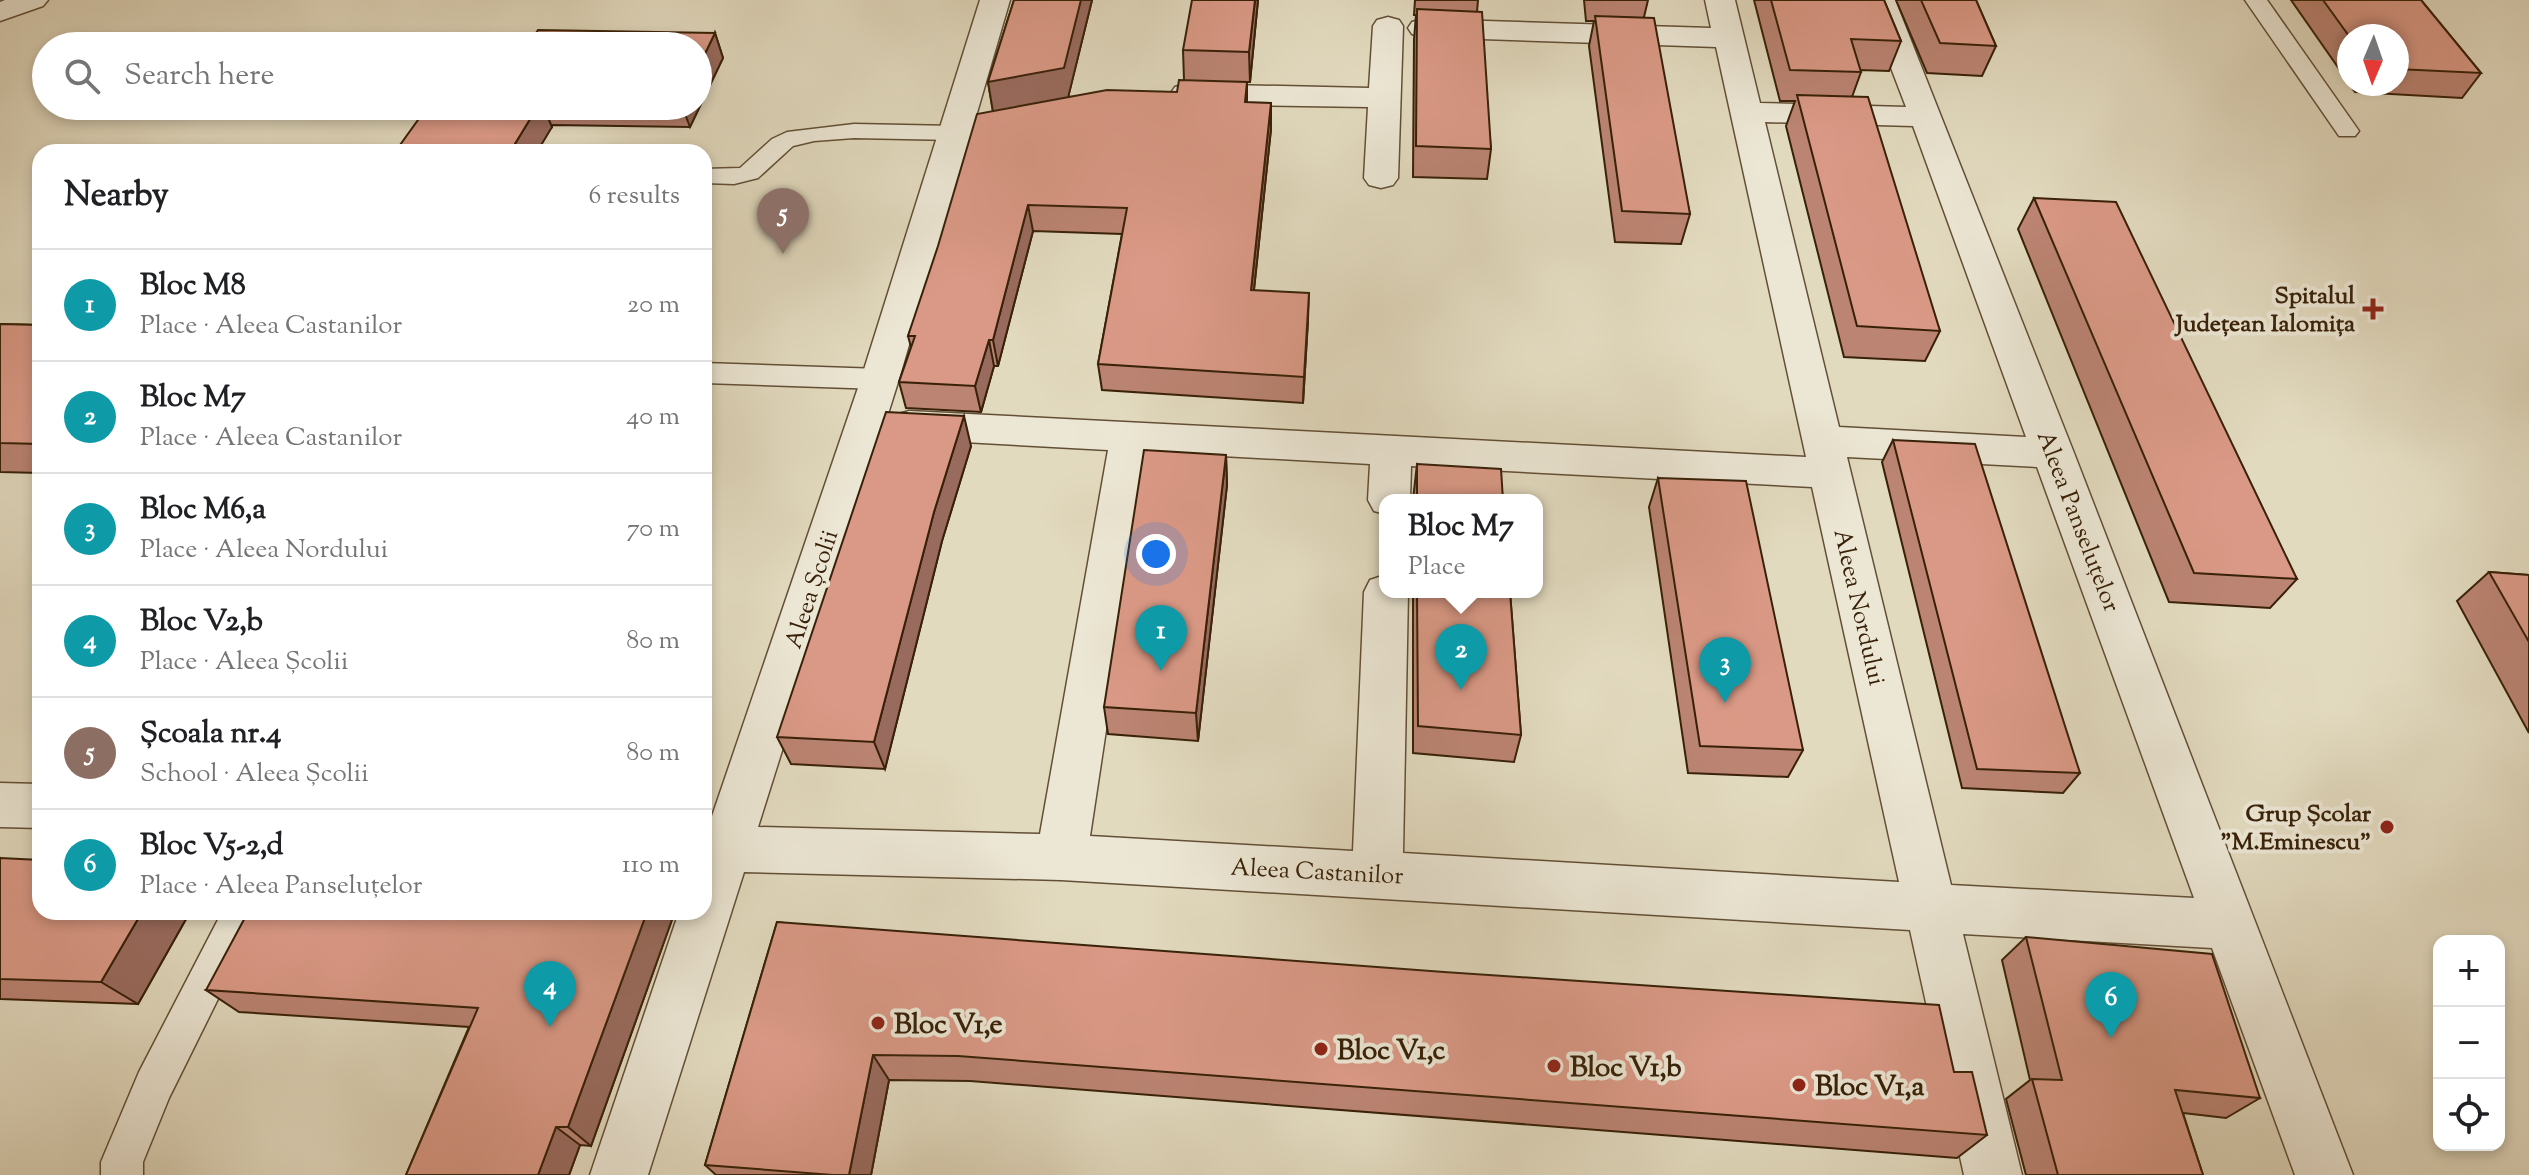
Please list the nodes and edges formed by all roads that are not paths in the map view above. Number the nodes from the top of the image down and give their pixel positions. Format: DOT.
graph roads {
  1 [pos="33,0"];
  2 [pos="995,0"];
  3 [pos="1720,0"];
  4 [pos="1880,0"];
  5 [pos="2256,0"];
  6 [pos="0,12"];
  7 [pos="1728,38"];
  8 [pos="1161,93"];
  9 [pos="1384,98"];
  10 [pos="1745,112"];
  11 [pos="1926,117"];
  12 [pos="970,130"];
  13 [pos="2347,131"];
  14 [pos="712,176"];
  15 [pos="1381,178"];
  16 [pos="712,373"];
  17 [pos="880,379"];
  18 [pos="865,423"];
  19 [pos="1130,439"];
  20 [pos="1391,452"];
  21 [pos="2054,453"];
  22 [pos="1825,457"];
  23 [pos="1389,494"];
  24 [pos="1386,598"];
  25 [pos="0,805"];
  26 [pos="32,806"];
  27 [pos="716,849"];
  28 [pos="1061,857"];
  29 [pos="1377,875"];
  30 [pos="1930,907"];
  31 [pos="238,920"];
  32 [pos="695,920"];
  33 [pos="2230,925"];
  34 [pos="122,1175"];
  35 [pos="619,1175"];
  36 [pos="1993,1175"];
  37 [pos="2324,1175"];
  1 -- 6 [label="street"];
  2 -- 12 [label="street, Aleea Școlii"];
  3 -- 7 [label="street, Aleea Nordului"];
  4 -- 11 [label="street, Aleea Panseluțelor"];
  5 -- 13 [label="lane"];
  7 -- 9 [label="street"];
  7 -- 10 [label="street, Aleea Nordului"];
  8 -- 9 [label="street"];
  9 -- 15 [label="street"];
  10 -- 11 [label="street"];
  10 -- 22 [label="street, Aleea Nordului"];
  11 -- 21 [label="street, Aleea Panseluțelor"];
  12 -- 14 [label="lane"];
  12 -- 17 [label="street, Aleea Școlii"];
  16 -- 17 [label="lane"];
  17 -- 18 [label="street, Aleea Școlii"];
  18 -- 19 [label="street"];
  18 -- 27 [label="street, Aleea Școlii"];
  19 -- 20 [label="street"];
  19 -- 28 [label="street"];
  20 -- 22 [label="street"];
  20 -- 23 [label="street"];
  21 -- 22 [label="street"];
  21 -- 33 [label="street, Aleea Panseluțelor"];
  22 -- 30 [label="street, Aleea Nordului"];
  24 -- 29 [label="street"];
  25 -- 26 [label="street"];
  27 -- 28 [label="street, Aleea Castanilor"];
  28 -- 29 [label="street, Aleea Castanilor"];
  29 -- 30 [label="street, Aleea Castanilor"];
  30 -- 33 [label="street"];
  30 -- 36 [label="street, Aleea Nordului"];
  31 -- 34 [label="lane"];
  32 -- 35 [label="street, Aleea Școlii"];
  33 -- 37 [label="street, Aleea Panseluțelor"];
}
